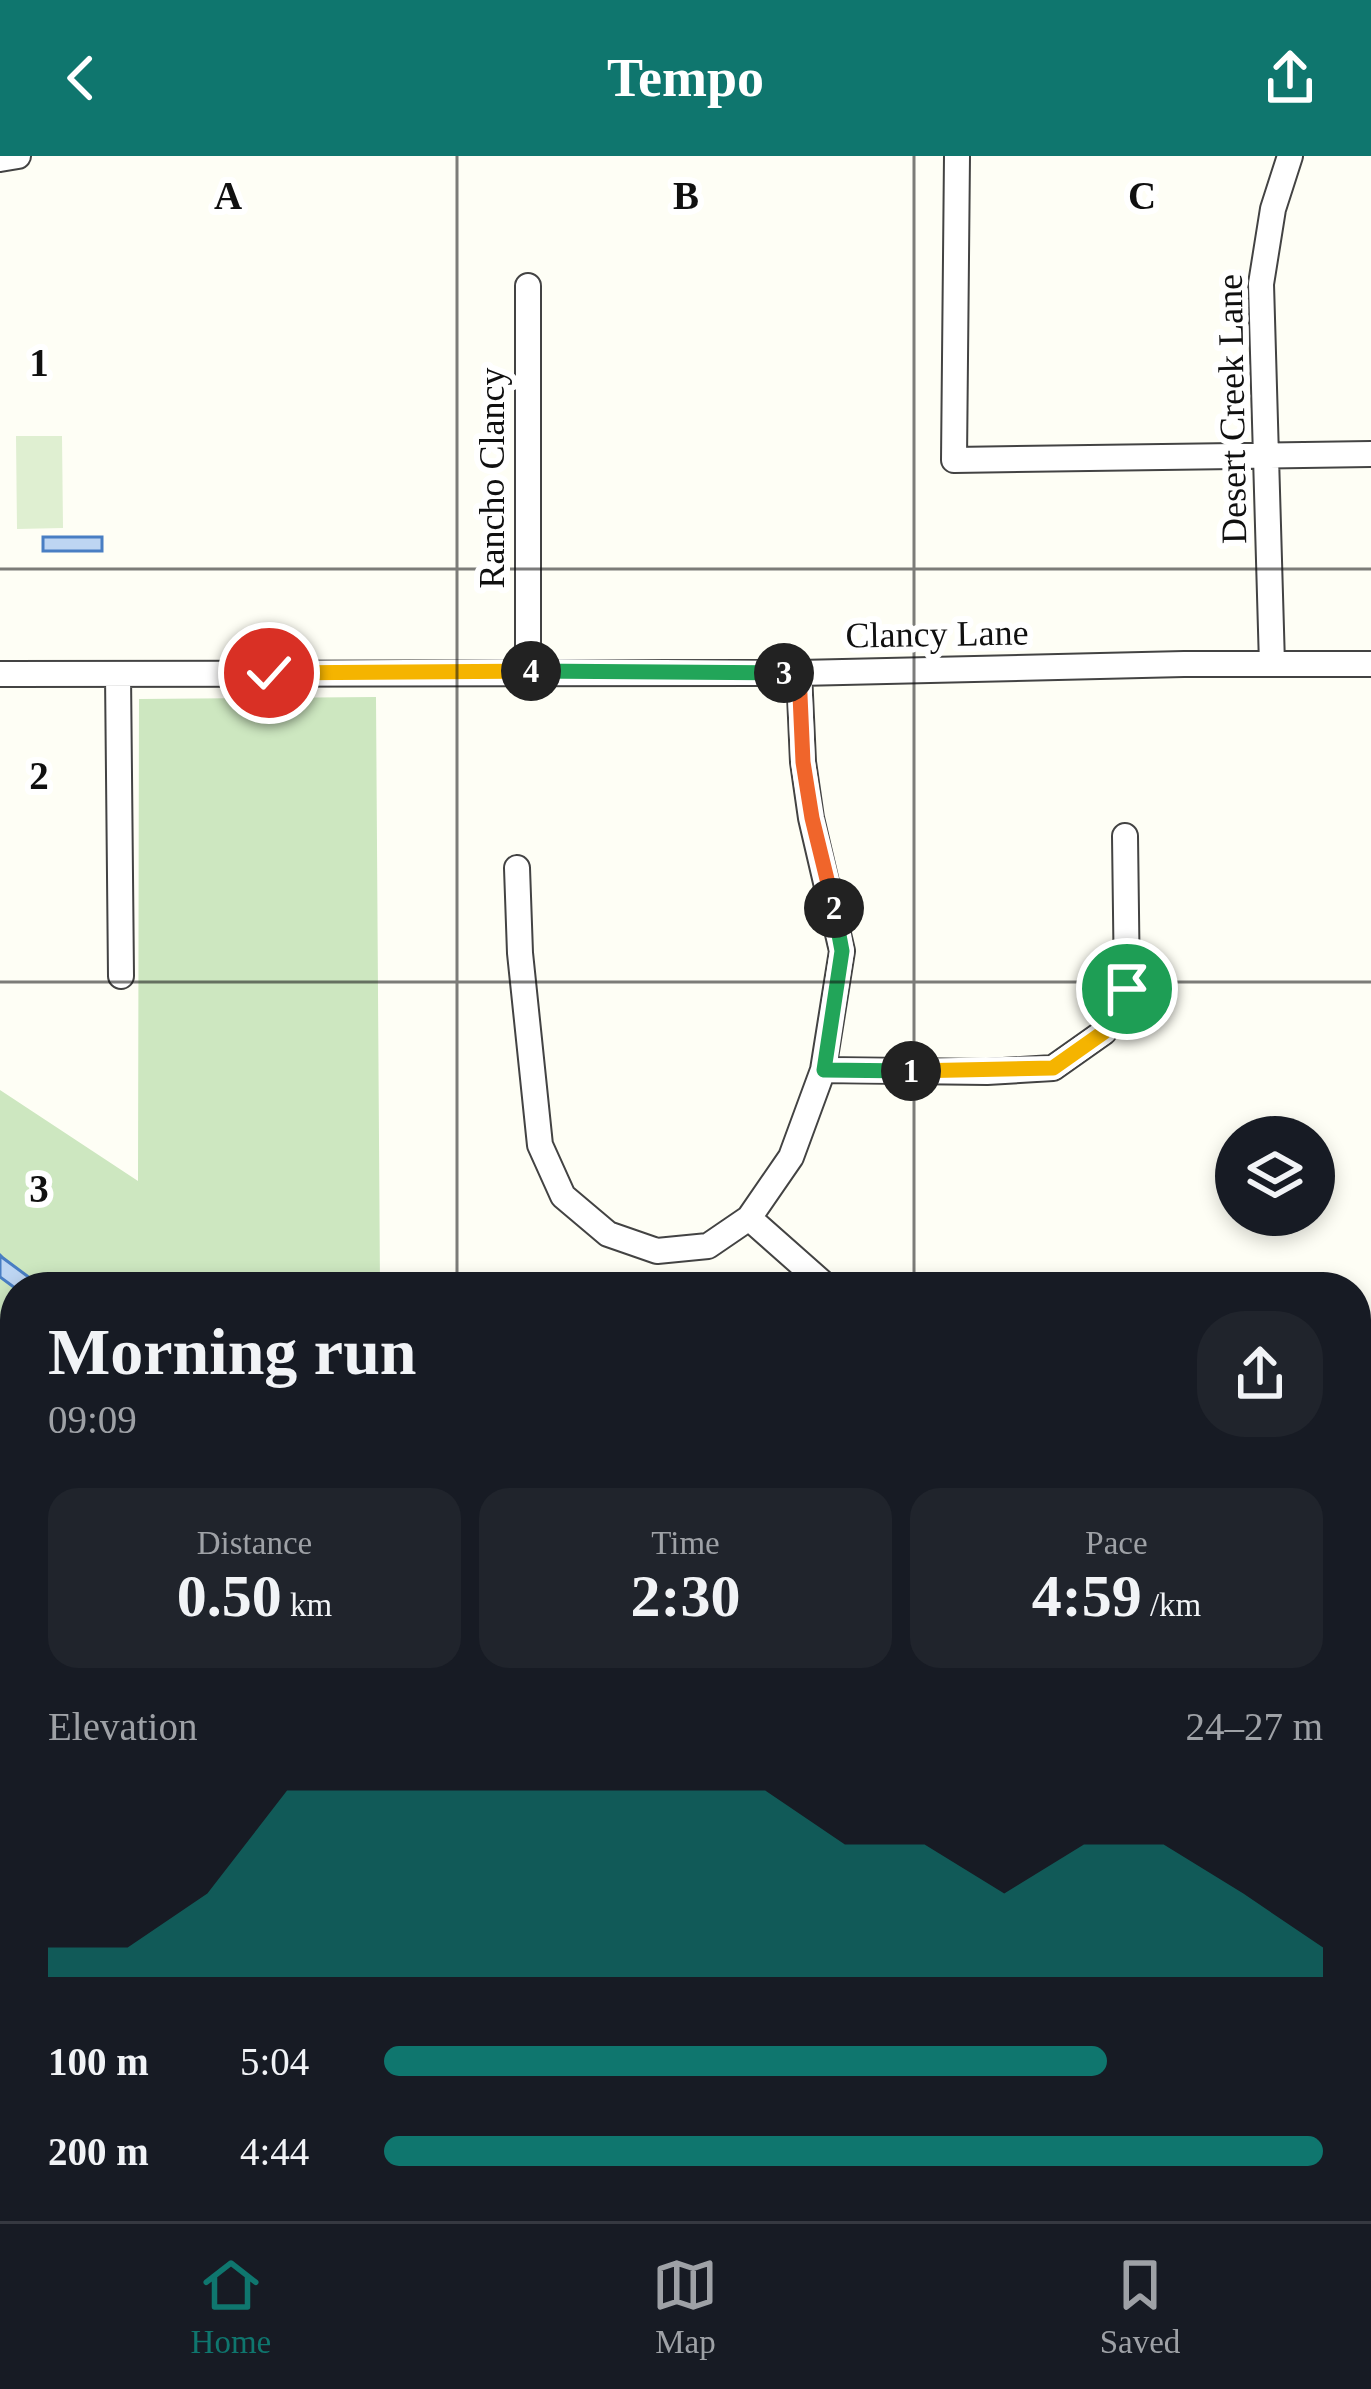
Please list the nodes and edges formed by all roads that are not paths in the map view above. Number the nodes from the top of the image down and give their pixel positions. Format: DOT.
graph roads {
  1 [pos="18,156"];
  2 [pos="957,156"];
  3 [pos="1290,156"];
  4 [pos="0,159"];
  5 [pos="528,286"];
  6 [pos="1269,454"];
  7 [pos="1371,454"];
  8 [pos="1272,664"];
  9 [pos="1371,664"];
  10 [pos="528,671"];
  11 [pos="799,673"];
  12 [pos="0,674"];
  13 [pos="118,674"];
  14 [pos="1125,836"];
  15 [pos="517,868"];
  16 [pos="121,976"];
  17 [pos="824,1070"];
  18 [pos="749,1218"];
  19 [pos="810,1272"];
  1 -- 4 [label="street"];
  2 -- 6 [label="street"];
  3 -- 6 [label="street, Desert Creek Lane"];
  5 -- 10 [label="street, Rancho Clancy"];
  6 -- 7 [label="street"];
  6 -- 8 [label="street, Desert Creek Lane"];
  8 -- 9 [label="street, Clancy Lane"];
  8 -- 11 [label="street, Clancy Lane"];
  10 -- 11 [label="street, Clancy Lane"];
  10 -- 13 [label="street, Clancy Lane"];
  11 -- 17 [label="street"];
  12 -- 13 [label="street, Clancy Lane"];
  13 -- 16 [label="street"];
  14 -- 17 [label="street"];
  15 -- 18 [label="street"];
  17 -- 18 [label="street"];
  18 -- 19 [label="street"];
}
